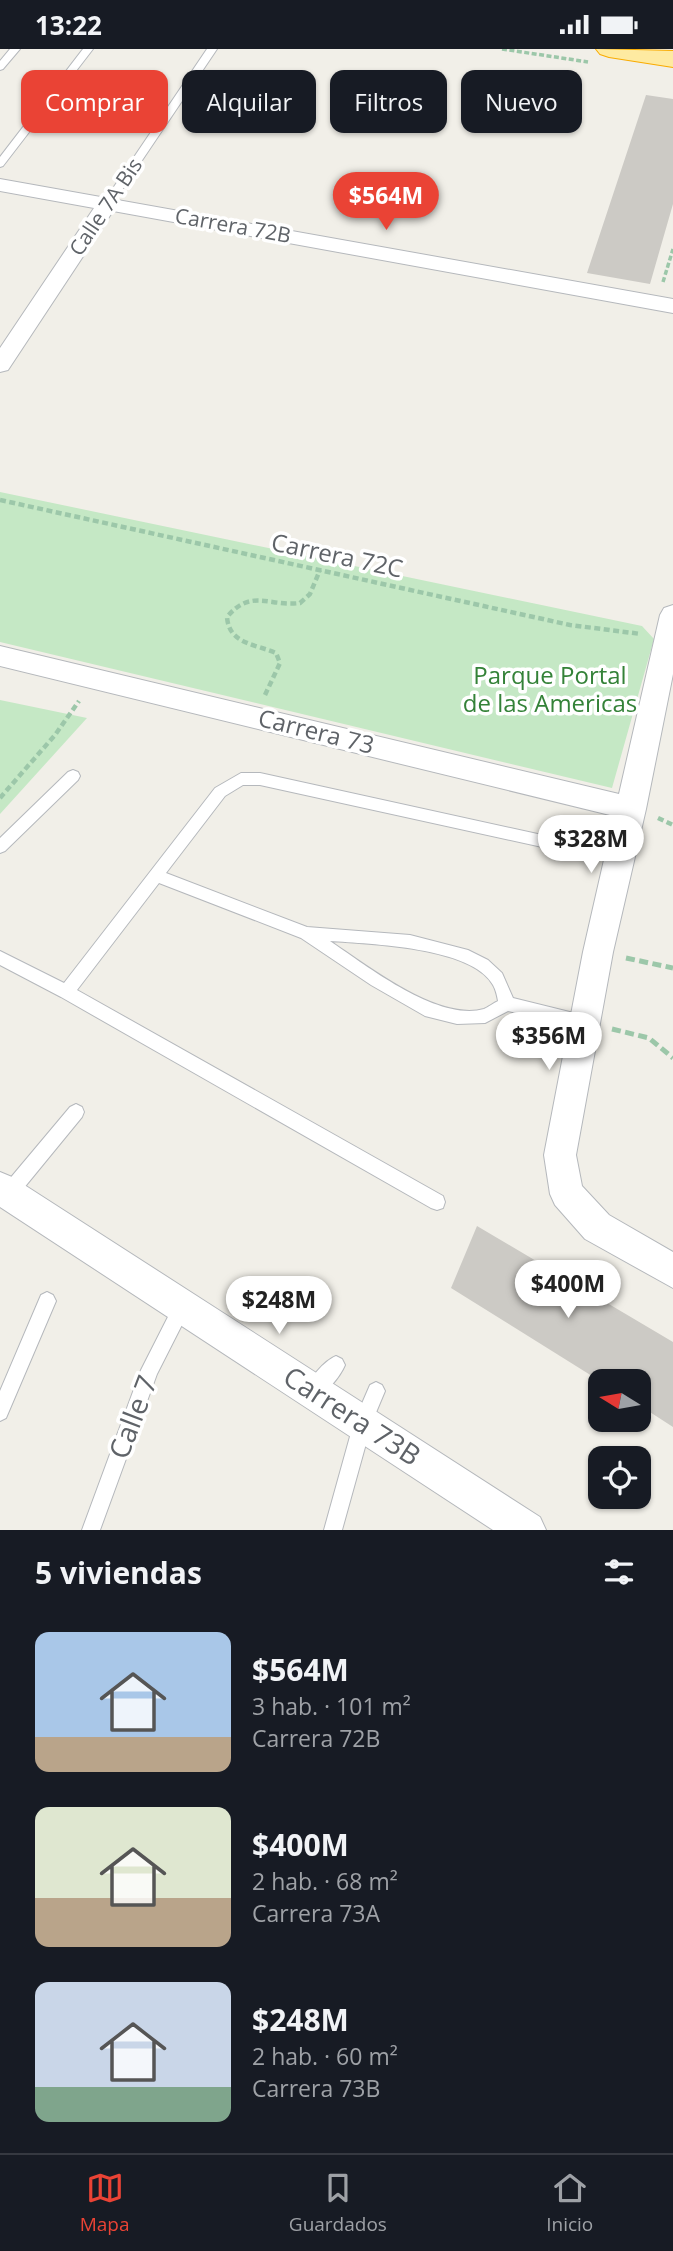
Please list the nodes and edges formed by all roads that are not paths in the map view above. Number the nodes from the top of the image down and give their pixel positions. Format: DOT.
graph roads {
  1 [pos="15,49"];
  2 [pos="88,49"];
  3 [pos="212,49"];
  4 [pos="609,49"];
  5 [pos="673,59"];
  6 [pos="0,67"];
  7 [pos="0,164"];
  8 [pos="0,185"];
  9 [pos="108,203"];
  10 [pos="665,304"];
  11 [pos="0,366"];
  12 [pos="671,624"];
  13 [pos="0,656"];
  14 [pos="73,776"];
  15 [pos="632,809"];
  16 [pos="565,846"];
  17 [pos="0,848"];
  18 [pos="155,875"];
  19 [pos="306,933"];
  20 [pos="0,958"];
  21 [pos="66,992"];
  22 [pos="507,1004"];
  23 [pos="585,1022"];
  24 [pos="76,1112"];
  25 [pos="4,1191"];
  26 [pos="437,1202"];
  27 [pos="673,1271"];
  28 [pos="47,1301"];
  29 [pos="182,1307"];
  30 [pos="335,1365"];
  31 [pos="313,1391"];
  32 [pos="370,1407"];
  33 [pos="0,1412"];
  34 [pos="91,1530"];
  35 [pos="333,1530"];
  36 [pos="527,1530"];
  1 -- 6 [label="lane"];
  2 -- 7 [label="lane"];
  3 -- 9 [label="lane, Calle 7A Bis"];
  4 -- 5 [label="highway"];
  8 -- 9 [label="street, Carrera 72B"];
  9 -- 10 [label="street, Carrera 72B"];
  9 -- 11 [label="street, Calle 7A Bis"];
  12 -- 15 [label="street"];
  13 -- 15 [label="street, Carrera 73"];
  14 -- 17 [label="lane"];
  15 -- 23 [label="street"];
  16 -- 18 [label="lane"];
  18 -- 19 [label="lane"];
  18 -- 21 [label="lane"];
  19 -- 22 [label="lane"];
  19 -- 22 [label="lane"];
  20 -- 21 [label="lane"];
  21 -- 26 [label="lane"];
  22 -- 23 [label="lane"];
  23 -- 27 [label="street"];
  24 -- 25 [label="lane"];
  25 -- 29 [label="street, Carrera 73B"];
  28 -- 33 [label="lane"];
  29 -- 31 [label="street, Carrera 73B"];
  29 -- 34 [label="lane, Calle 7"];
  30 -- 31 [label="lane"];
  31 -- 32 [label="street, Carrera 73B"];
  32 -- 35 [label="lane"];
  32 -- 36 [label="street, Carrera 73B"];
}
